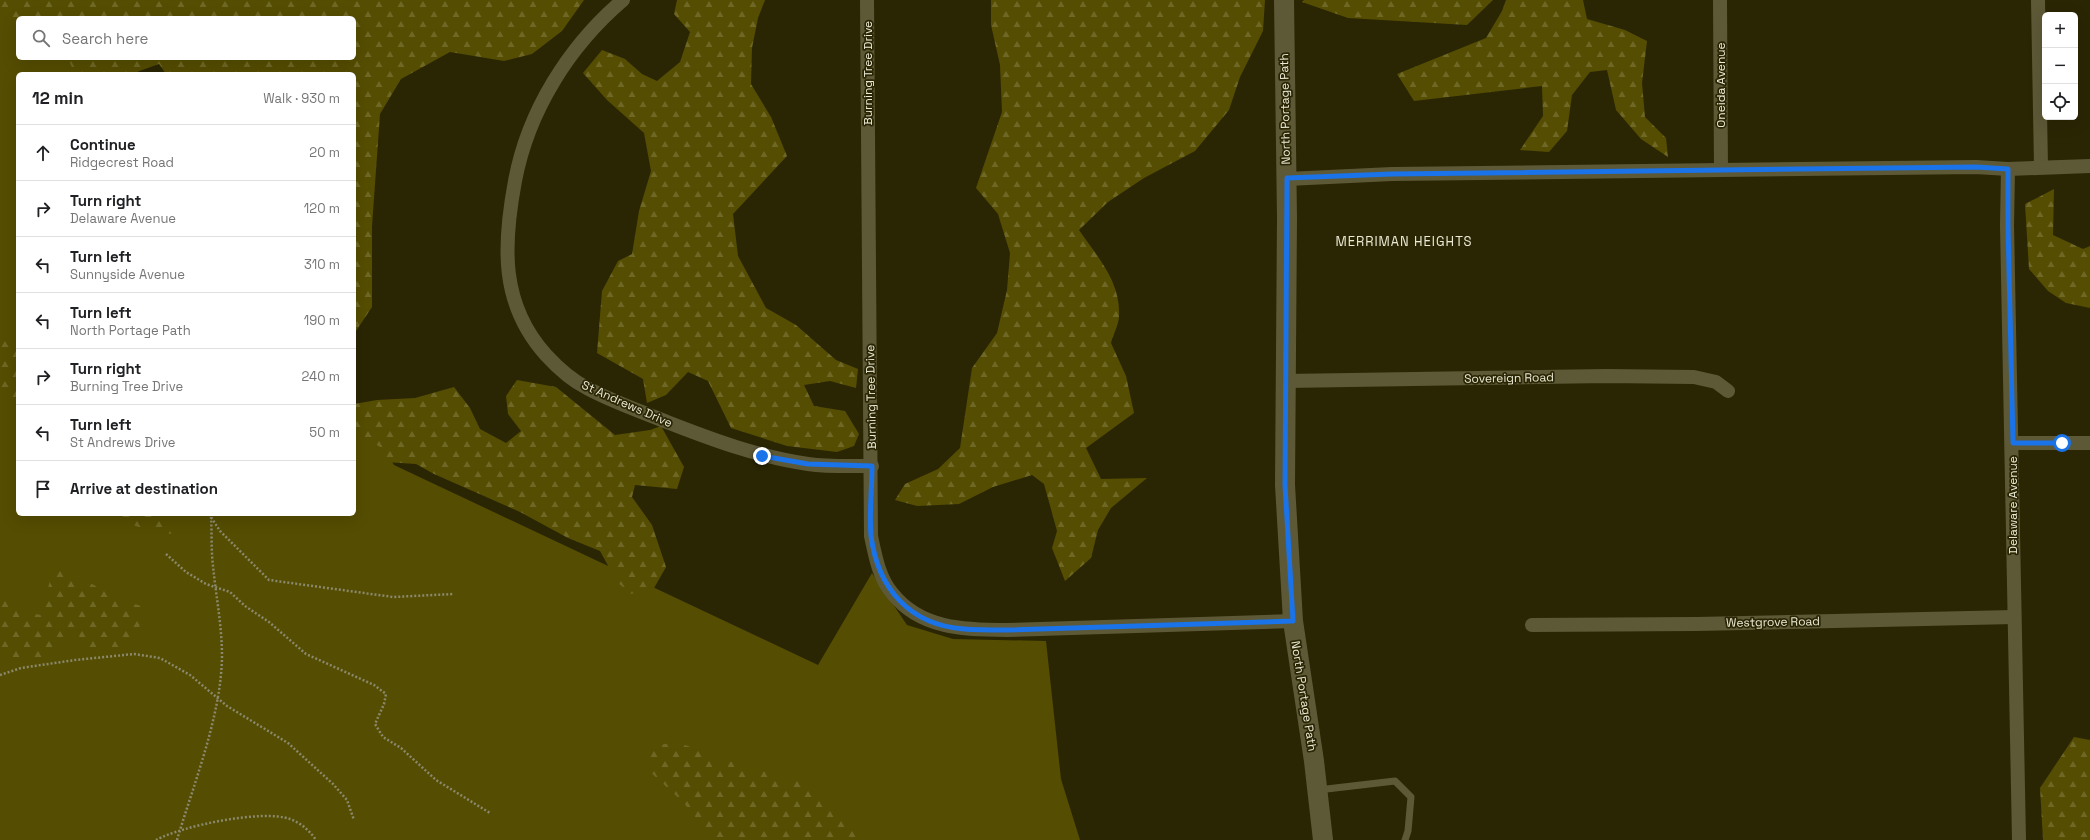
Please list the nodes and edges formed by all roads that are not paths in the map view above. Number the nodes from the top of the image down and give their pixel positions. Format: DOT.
graph roads {
  1 [pos="623,0"];
  2 [pos="867,0"];
  3 [pos="1284,0"];
  4 [pos="1720,0"];
  5 [pos="2038,0"];
  6 [pos="2090,166"];
  7 [pos="2041,167"];
  8 [pos="2008,169"];
  9 [pos="1721,170"];
  10 [pos="1287,178"];
  11 [pos="1286,381"];
  12 [pos="1728,391"];
  13 [pos="2013,443"];
  14 [pos="2090,443"];
  15 [pos="872,466"];
  16 [pos="2014,617"];
  17 [pos="1293,621"];
  18 [pos="1532,626"];
  19 [pos="1318,790"];
  20 [pos="1323,840"];
  21 [pos="1405,840"];
  22 [pos="2019,840"];
  1 -- 15 [label="street, St Andrews Drive"];
  2 -- 15 [label="street, Burning Tree Drive"];
  3 -- 10 [label="main road, North Portage Path"];
  4 -- 9 [label="street, Oneida Avenue"];
  5 -- 7 [label="street"];
  6 -- 7 [label="street"];
  7 -- 8 [label="street"];
  8 -- 9 [label="street"];
  8 -- 13 [label="street, Delaware Avenue"];
  9 -- 10 [label="street"];
  10 -- 11 [label="main road, North Portage Path"];
  11 -- 12 [label="street, Sovereign Road"];
  11 -- 17 [label="main road, North Portage Path"];
  13 -- 14 [label="street"];
  13 -- 16 [label="street, Delaware Avenue"];
  15 -- 17 [label="street, Burning Tree Drive"];
  16 -- 18 [label="street, Westgrove Road"];
  16 -- 22 [label="street, Delaware Avenue"];
  17 -- 19 [label="main road, North Portage Path"];
  19 -- 20 [label="main road, North Portage Path"];
  19 -- 21 [label="lane"];
}
